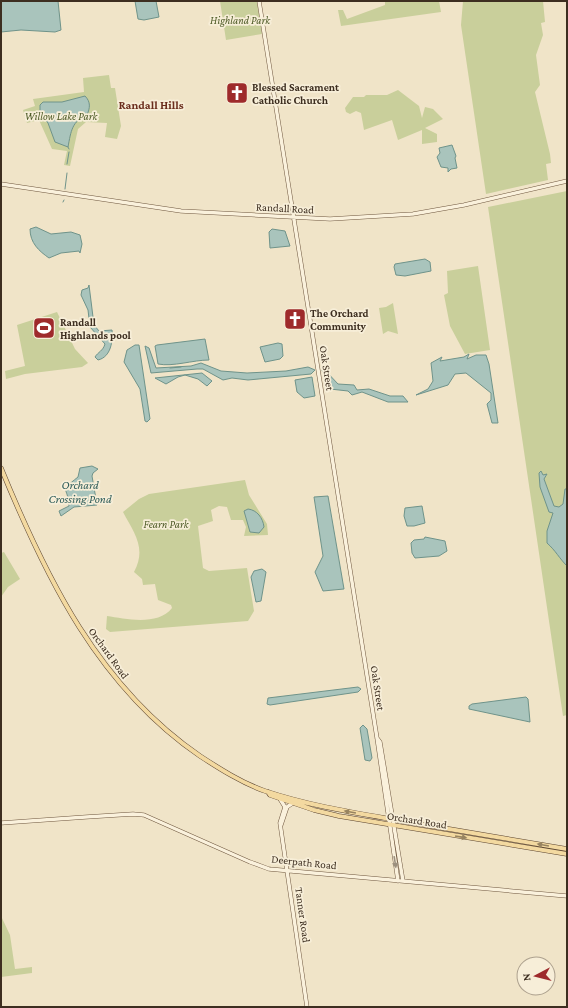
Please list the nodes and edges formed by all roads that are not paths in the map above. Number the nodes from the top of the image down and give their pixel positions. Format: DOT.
graph roads {
  1 [pos="259,1"];
  2 [pos="567,181"];
  3 [pos="1,184"];
  4 [pos="294,218"];
  5 [pos="1,468"];
  6 [pos="268,792"];
  7 [pos="280,798"];
  8 [pos="293,803"];
  9 [pos="391,819"];
  10 [pos="1,823"];
  11 [pos="282,825"];
  12 [pos="392,825"];
  13 [pos="567,849"];
  14 [pos="567,854"];
  15 [pos="288,870"];
  16 [pos="398,881"];
  17 [pos="403,881"];
  18 [pos="567,896"];
  19 [pos="307,1007"];
  1 -- 4 [label="street, Oak Street"];
  2 -- 4 [label="street, Randall Road"];
  3 -- 4 [label="street, Randall Road"];
  4 -- 9 [label="street, Oak Street"];
  5 -- 6 [label="main road, Orchard Road"];
  6 -- 7 [label="main road, Orchard Road"];
  9 -- 6 [label="main road, Orchard Road, one-way"];
  7 -- 8 [label="main road, Orchard Road"];
  7 -- 11 [label="street, Tanner Road"];
  8 -- 11 [label="street, Tanner Road"];
  8 -- 12 [label="main road, Orchard Road"];
  9 -- 12 [label="street, Oak Street"];
  13 -- 9 [label="main road, Orchard Road, one-way"];
  10 -- 15 [label="street, Deerpath Road"];
  11 -- 15 [label="street, Tanner Road"];
  12 -- 14 [label="main road, Orchard Road, one-way"];
  12 -- 16 [label="street, Oak Street, one-way"];
  12 -- 17 [label="street, Oak Street"];
  15 -- 16 [label="street, Deerpath Road"];
  15 -- 19 [label="street, Tanner Road"];
  16 -- 17 [label="street, Deerpath Road"];
  17 -- 18 [label="street, Deerpath Road"];
}
